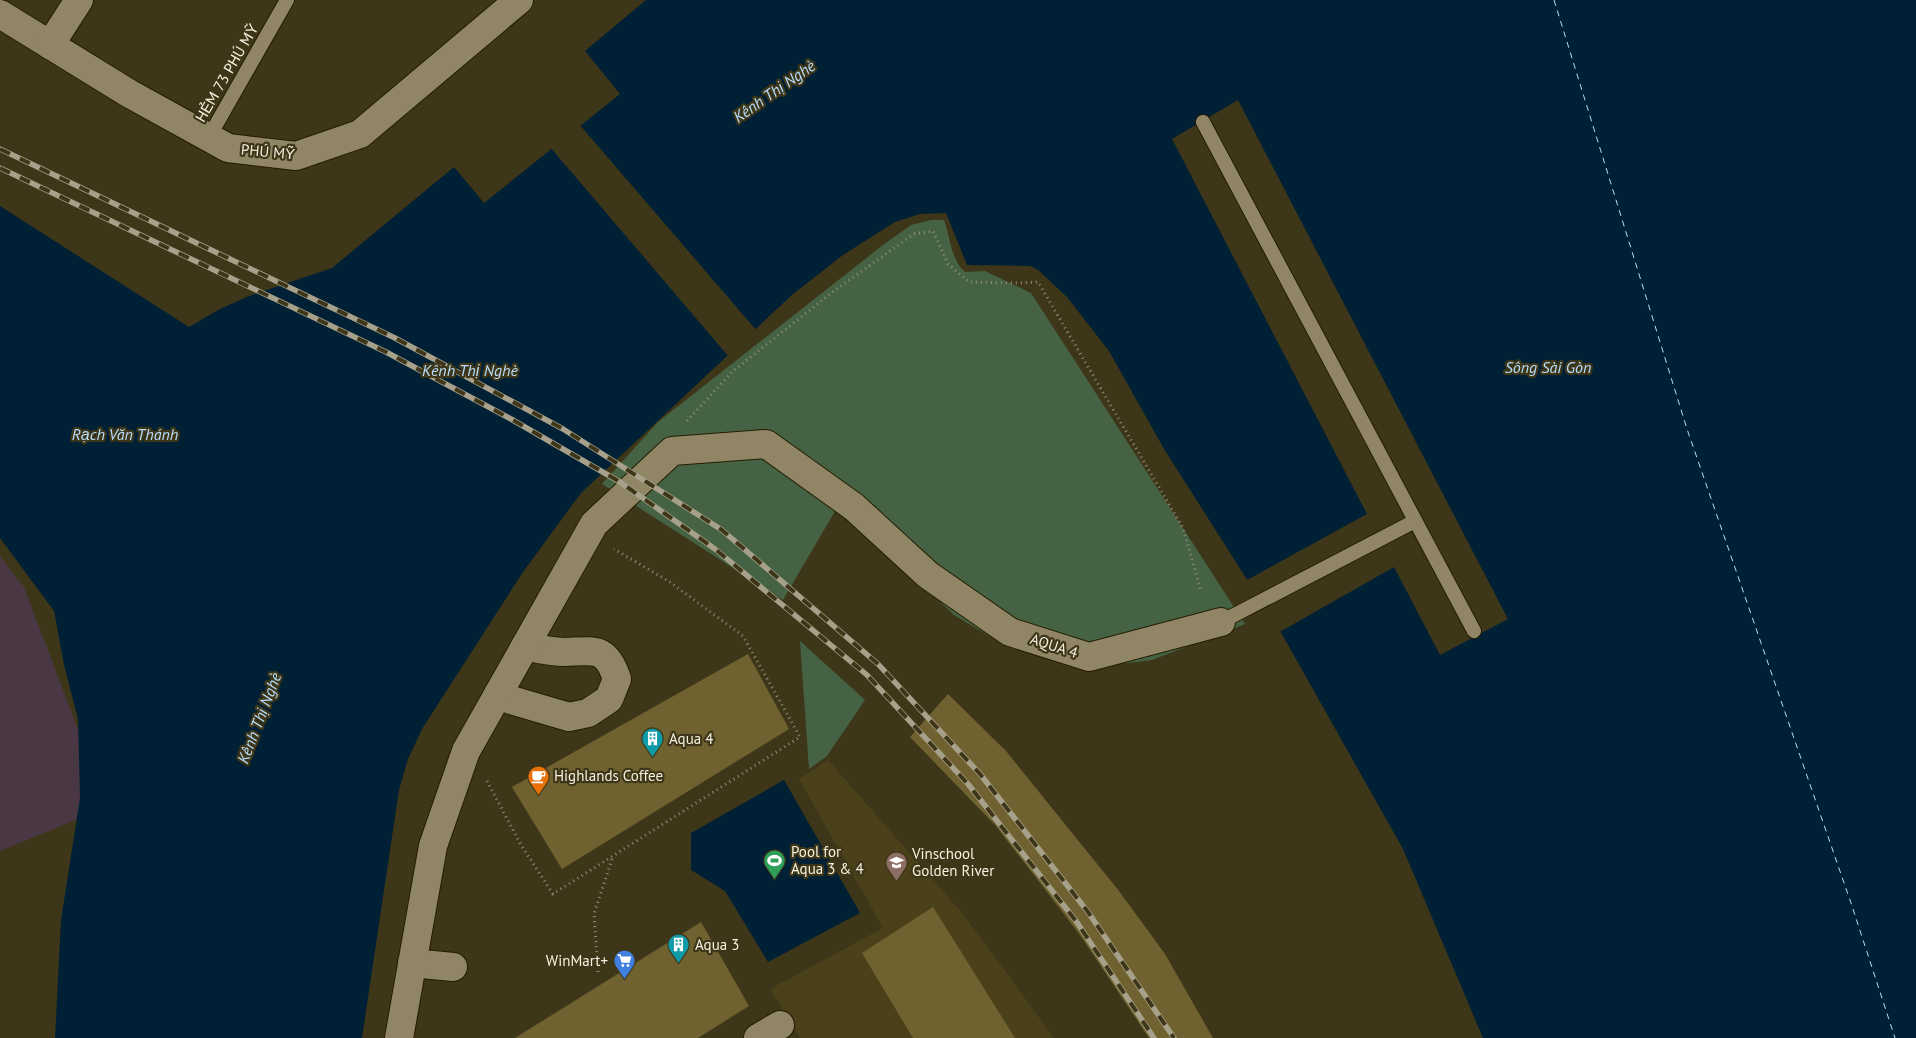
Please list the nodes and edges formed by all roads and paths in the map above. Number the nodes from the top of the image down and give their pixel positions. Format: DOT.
graph roads {
  1 [pos="79,0"];
  2 [pos="287,0"];
  3 [pos="519,0"];
  4 [pos="0,14"];
  5 [pos="50,45"];
  6 [pos="1203,122"];
  7 [pos="209,137"];
  8 [pos="684,424"];
  9 [pos="1414,521"];
  10 [pos="612,547"];
  11 [pos="1201,591"];
  12 [pos="1222,622"];
  13 [pos="1474,632"];
  14 [pos="525,646"];
  15 [pos="498,694"];
  16 [pos="486,779"];
  17 [pos="613,856"];
  18 [pos="412,963"];
  19 [pos="453,967"];
  20 [pos="598,972"];
  21 [pos="399,1038"];
  1 -- 5 [label="street"];
  2 -- 7 [label="lane, HẺM 73 PHÚ MỸ"];
  3 -- 7 [label="street, PHÚ MỸ"];
  4 -- 5 [label="street, PHÚ MỸ"];
  5 -- 7 [label="street, PHÚ MỸ"];
  6 -- 9 [label="lane"];
  8 -- 11 [label="path"];
  9 -- 12 [label="lane, AQUA 4"];
  9 -- 13 [label="lane"];
  10 -- 17 [label="path"];
  12 -- 14 [label="street, AQUA 4"];
  14 -- 15 [label="street, AQUA 4"];
  14 -- 15 [label="street"];
  15 -- 18 [label="street, AQUA 4"];
  16 -- 17 [label="path"];
  17 -- 20 [label="path"];
  18 -- 19 [label="street"];
  18 -- 21 [label="street, AQUA 4"];
}
